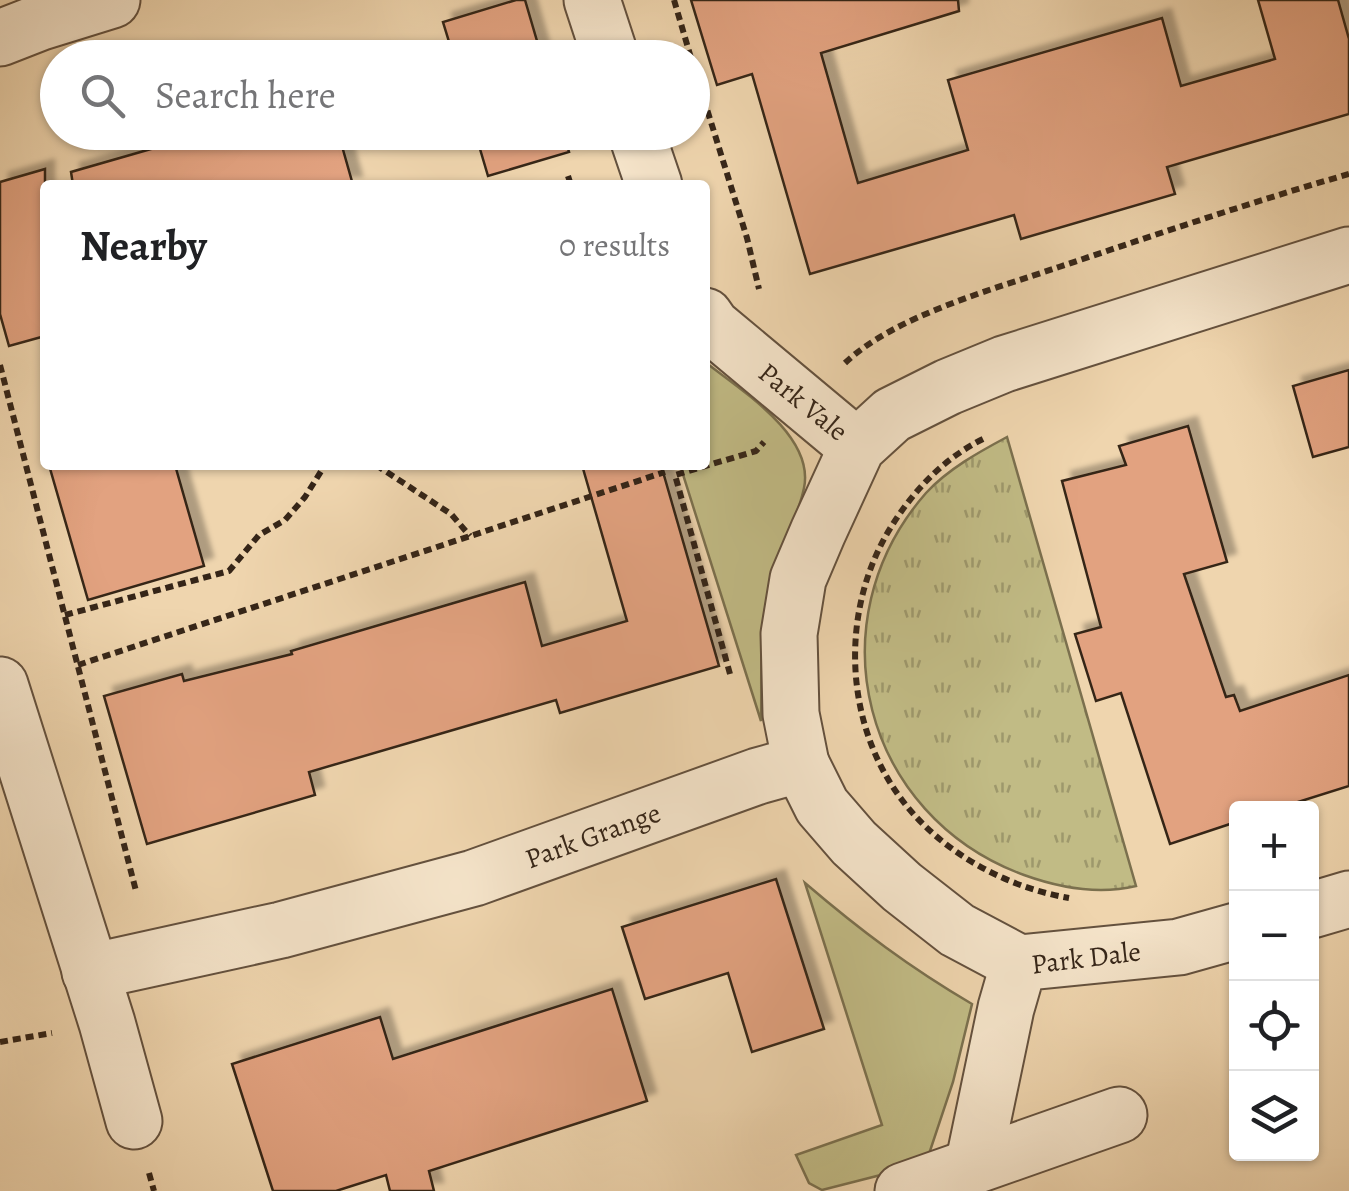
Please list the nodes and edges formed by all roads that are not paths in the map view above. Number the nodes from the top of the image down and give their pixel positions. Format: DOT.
graph roads {
  1 [pos="112,0"];
  2 [pos="592,0"];
  3 [pos="25,20"];
  4 [pos="605,40"];
  5 [pos="642,150"];
  6 [pos="652,180"];
  7 [pos="1349,255"];
  8 [pos="710,323"];
  9 [pos="857,447"];
  10 [pos="0,685"];
  11 [pos="801,764"];
  12 [pos="1349,900"];
  13 [pos="1319,908"];
  14 [pos="1229,933"];
  15 [pos="1019,963"];
  16 [pos="90,972"];
  17 [pos="1120,1115"];
  18 [pos="134,1121"];
  19 [pos="972,1166"];
  20 [pos="904,1191"];
  1 -- 3 [label="street"];
  2 -- 4 [label="street"];
  5 -- 6 [label="street"];
  7 -- 9 [label="street"];
  8 -- 9 [label="street, Park Vale"];
  9 -- 11 [label="street"];
  10 -- 16 [label="street"];
  11 -- 15 [label="street"];
  11 -- 16 [label="street, Park Grange"];
  12 -- 13 [label="street"];
  14 -- 15 [label="street, Park Dale"];
  15 -- 19 [label="street, Park Dale"];
  16 -- 18 [label="street"];
  17 -- 19 [label="street"];
  19 -- 20 [label="street"];
}
